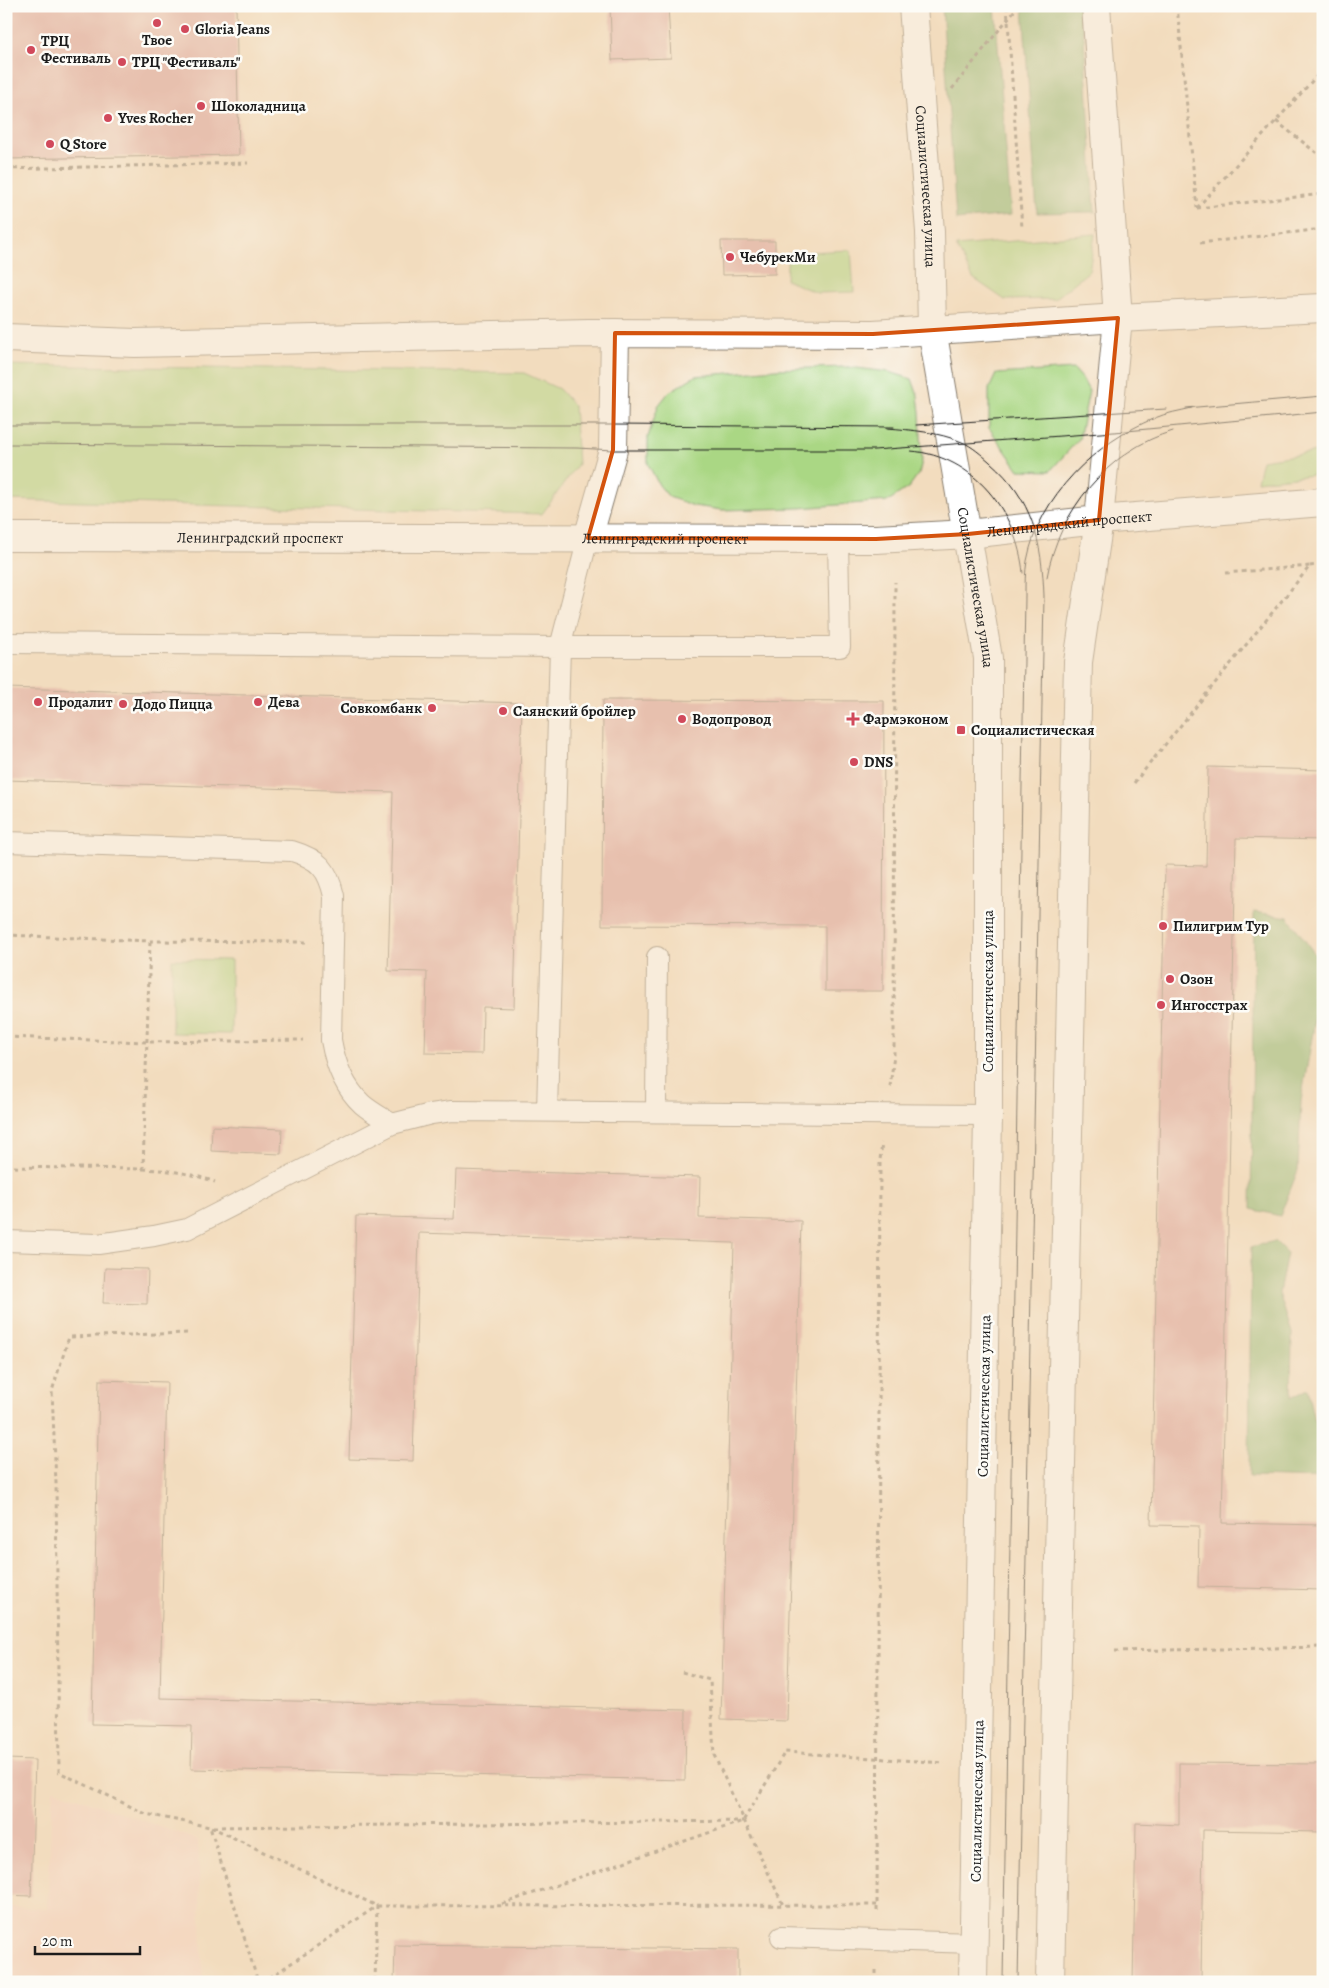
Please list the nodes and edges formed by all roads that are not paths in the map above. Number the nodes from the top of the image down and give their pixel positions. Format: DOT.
graph roads {
  1 [pos="913,6"];
  2 [pos="1096,6"];
  3 [pos="1323,308"];
  4 [pos="1118,318"];
  5 [pos="932,329"];
  6 [pos="614,333"];
  7 [pos="6,338"];
  8 [pos="1323,502"];
  9 [pos="1099,520"];
  10 [pos="968,534"];
  11 [pos="6,537"];
  12 [pos="588,538"];
  13 [pos="838,539"];
  14 [pos="6,643"];
  15 [pos="560,647"];
  16 [pos="6,842"];
  17 [pos="657,957"];
  18 [pos="547,1111"];
  19 [pos="656,1112"];
  20 [pos="988,1115"];
  21 [pos="392,1124"];
  22 [pos="6,1241"];
  23 [pos="781,1938"];
  24 [pos="974,1943"];
  25 [pos="974,1982"];
  26 [pos="1050,1982"];
  1 -- 5 [label="street, Социалистическая улица"];
  2 -- 4 [label="street"];
  3 -- 4 [label="street"];
  4 -- 5 [label="street"];
  4 -- 9 [label="street"];
  5 -- 6 [label="street"];
  5 -- 10 [label="street, Социалистическая улица"];
  6 -- 7 [label="street"];
  6 -- 12 [label="street"];
  8 -- 9 [label="street, Ленинградский проспект"];
  9 -- 10 [label="street, Ленинградский проспект"];
  9 -- 26 [label="street"];
  10 -- 13 [label="street, Ленинградский проспект"];
  10 -- 20 [label="street, Социалистическая улица"];
  11 -- 12 [label="street, Ленинградский проспект"];
  12 -- 13 [label="street, Ленинградский проспект"];
  12 -- 15 [label="lane"];
  13 -- 15 [label="lane"];
  14 -- 15 [label="lane"];
  15 -- 18 [label="lane"];
  16 -- 21 [label="lane"];
  17 -- 19 [label="lane"];
  18 -- 19 [label="lane"];
  18 -- 21 [label="lane"];
  19 -- 20 [label="lane"];
  20 -- 24 [label="street, Социалистическая улица"];
  21 -- 22 [label="lane"];
  23 -- 24 [label="lane"];
  24 -- 25 [label="street, Социалистическая улица"];
}
